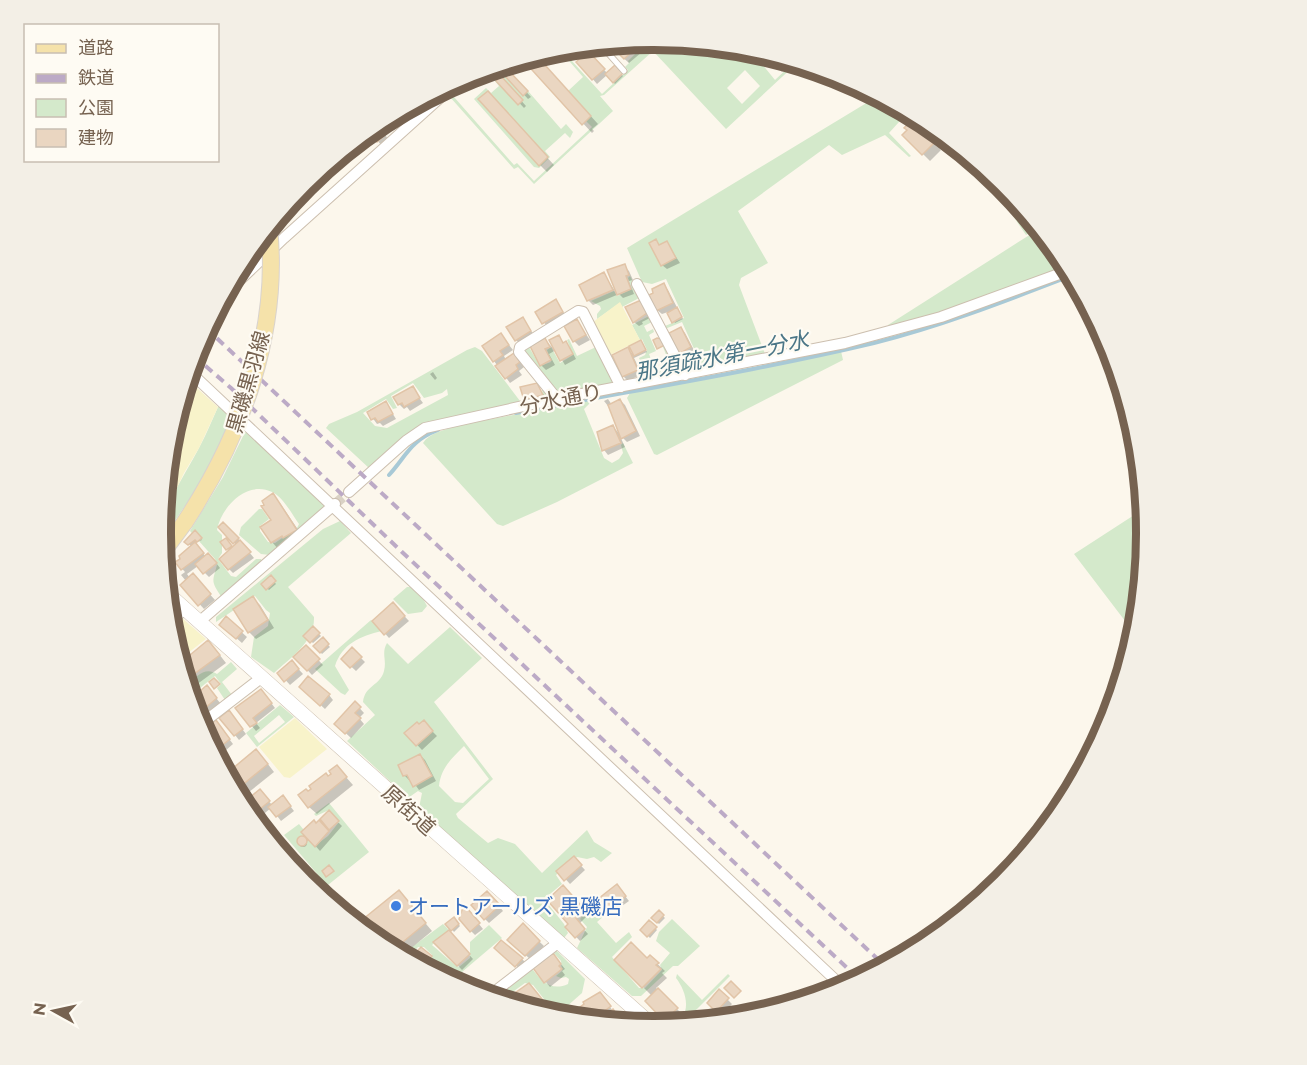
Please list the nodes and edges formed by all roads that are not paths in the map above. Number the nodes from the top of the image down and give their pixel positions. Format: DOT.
graph roads {
  1 [pos="607,52"];
  2 [pos="624,71"];
  3 [pos="430,104"];
  4 [pos="270,238"];
  5 [pos="1061,273"];
  6 [pos="245,275"];
  7 [pos="637,284"];
  8 [pos="685,375"];
  9 [pos="196,377"];
  10 [pos="621,387"];
  11 [pos="557,399"];
  12 [pos="349,492"];
  13 [pos="333,506"];
  14 [pos="171,540"];
  15 [pos="176,601"];
  16 [pos="185,609"];
  17 [pos="178,615"];
  18 [pos="199,622"];
  19 [pos="261,678"];
  20 [pos="208,719"];
  21 [pos="559,942"];
  22 [pos="836,980"];
  23 [pos="497,990"];
  24 [pos="641,1015"];
  1 -- 2 [label="lane"];
  3 -- 6 [label="street"];
  4 -- 14 [label="main road, 黒磯黒羽線, bridge"];
  5 -- 8 [label="street, 分水通り"];
  7 -- 8 [label="street"];
  8 -- 10 [label="street, 分水通り"];
  9 -- 13 [label="street"];
  10 -- 11 [label="street, 分水通り"];
  10 -- 11 [label="street"];
  11 -- 12 [label="street, 分水通り"];
  13 -- 18 [label="street"];
  13 -- 22 [label="street"];
  15 -- 16 [label="street, 原街道"];
  16 -- 17 [label="street"];
  16 -- 18 [label="street, 原街道"];
  18 -- 19 [label="street, 原街道"];
  19 -- 20 [label="street"];
  19 -- 21 [label="street, 原街道"];
  21 -- 23 [label="street"];
  21 -- 24 [label="street, 原街道"];
}
